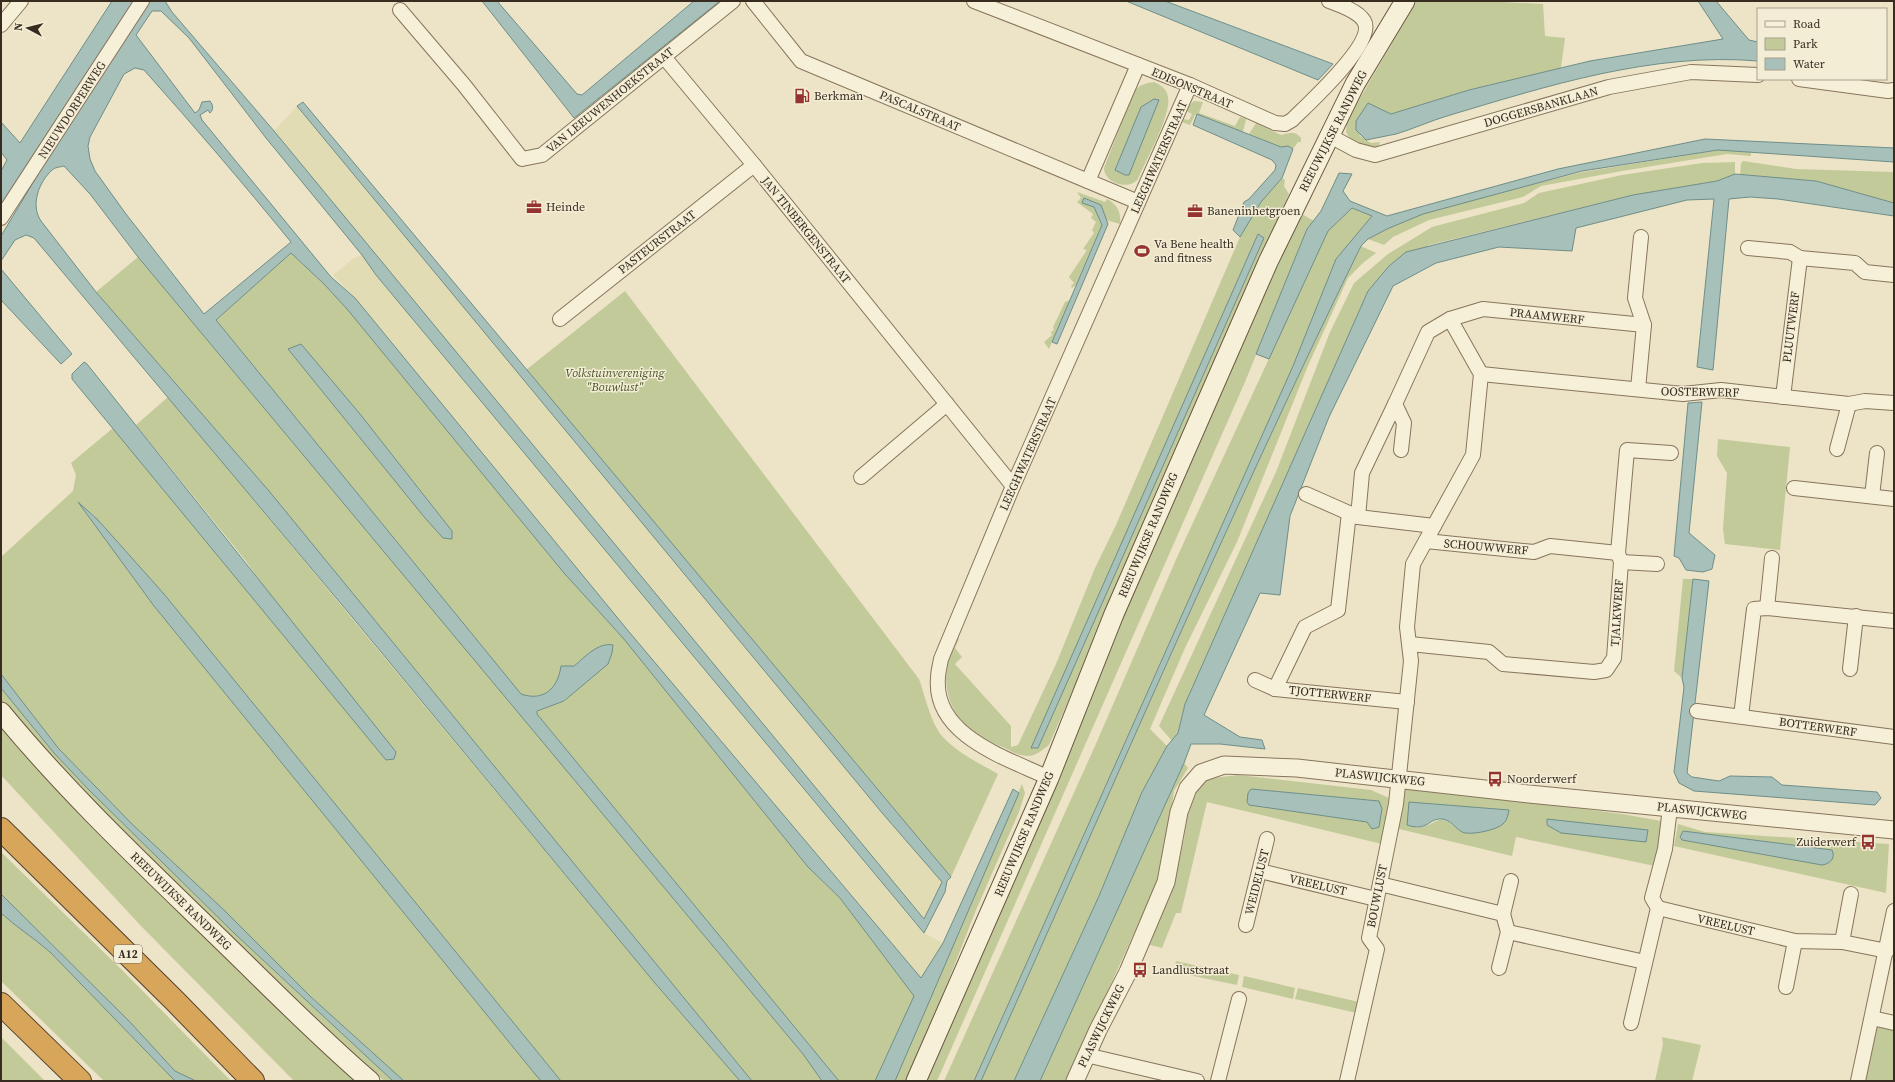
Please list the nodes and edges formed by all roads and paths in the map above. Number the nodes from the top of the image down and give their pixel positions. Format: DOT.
graph roads {
  1 [pos="21,1"];
  2 [pos="142,1"];
  3 [pos="732,1"];
  4 [pos="752,1"];
  5 [pos="974,1"];
  6 [pos="1329,1"];
  7 [pos="1405,1"];
  8 [pos="400,10"];
  9 [pos="1,25"];
  10 [pos="664,57"];
  11 [pos="1138,65"];
  12 [pos="1757,76"];
  13 [pos="1806,80"];
  14 [pos="1190,85"];
  15 [pos="1894,90"];
  16 [pos="1330,136"];
  17 [pos="754,165"];
  18 [pos="1088,181"];
  19 [pos="1138,202"];
  20 [pos="1,218"];
  21 [pos="1641,237"];
  22 [pos="1748,248"];
  23 [pos="1800,258"];
  24 [pos="1894,275"];
  25 [pos="560,319"];
  26 [pos="1450,319"];
  27 [pos="1644,325"];
  28 [pos="1481,374"];
  29 [pos="1638,389"];
  30 [pos="1783,397"];
  31 [pos="1894,402"];
  32 [pos="947,404"];
  33 [pos="1395,404"];
  34 [pos="1849,404"];
  35 [pos="1836,449"];
  36 [pos="1401,450"];
  37 [pos="1671,453"];
  38 [pos="1877,453"];
  39 [pos="861,477"];
  40 [pos="1014,486"];
  41 [pos="1794,488"];
  42 [pos="1306,494"];
  43 [pos="1872,496"];
  44 [pos="1894,499"];
  45 [pos="1353,515"];
  46 [pos="1434,526"];
  47 [pos="1426,542"];
  48 [pos="1619,557"];
  49 [pos="1772,558"];
  50 [pos="1657,564"];
  51 [pos="1761,608"];
  52 [pos="1856,616"];
  53 [pos="1894,621"];
  54 [pos="1410,644"];
  55 [pos="1850,669"];
  56 [pos="1256,680"];
  57 [pos="1275,689"];
  58 [pos="1407,702"];
  59 [pos="1697,711"];
  60 [pos="1,712"];
  61 [pos="1742,716"];
  62 [pos="1894,737"];
  63 [pos="1049,778"];
  64 [pos="1398,778"];
  65 [pos="1670,808"];
  66 [pos="1,829"];
  67 [pos="1894,830"];
  68 [pos="1267,839"];
  69 [pos="1260,871"];
  70 [pos="1511,881"];
  71 [pos="1380,884"];
  72 [pos="1851,894"];
  73 [pos="1376,899"];
  74 [pos="1658,908"];
  75 [pos="1894,912"];
  76 [pos="1503,914"];
  77 [pos="1246,925"];
  78 [pos="1508,932"];
  79 [pos="1795,941"];
  80 [pos="1842,942"];
  81 [pos="1887,951"];
  82 [pos="1644,962"];
  83 [pos="1499,968"];
  84 [pos="1786,987"];
  85 [pos="1239,999"];
  86 [pos="1,1004"];
  87 [pos="1872,1018"];
  88 [pos="1894,1023"];
  89 [pos="1631,1024"];
  90 [pos="1086,1055"];
  91 [pos="80,1081"];
  92 [pos="252,1081"];
  93 [pos="370,1081"];
  94 [pos="916,1081"];
  95 [pos="1075,1081"];
  96 [pos="1197,1081"];
  97 [pos="1218,1081"];
  98 [pos="1348,1081"];
  99 [pos="1858,1081"];
  1 -- 9 [label="street"];
  2 -- 20 [label="street, NIEUWDORPERWEG"];
  3 -- 10 [label="street, VAN LEEUWENHOEKSTRAAT"];
  4 -- 18 [label="street, PASCALSTRAAT"];
  5 -- 11 [label="street, EDISONSTRAAT"];
  6 -- 14 [label="street, EDISONSTRAAT"];
  7 -- 16 [label="main road, REEUWIJKSE RANDWEG"];
  8 -- 10 [label="street, VAN LEEUWENHOEKSTRAAT"];
  10 -- 17 [label="street, JAN TINBERGENSTRAAT"];
  11 -- 14 [label="street, EDISONSTRAAT"];
  11 -- 18 [label="street"];
  12 -- 16 [label="street, DOGGERSBANKLAAN"];
  13 -- 15 [label="street"];
  14 -- 19 [label="street, LEEGHWATERSTRAAT"];
  16 -- 63 [label="main road, REEUWIJKSE RANDWEG"];
  17 -- 25 [label="street, PASTEURSTRAAT"];
  17 -- 32 [label="street, JAN TINBERGENSTRAAT"];
  18 -- 19 [label="street, PASCALSTRAAT"];
  19 -- 40 [label="street, LEEGHWATERSTRAAT"];
  21 -- 27 [label="street"];
  22 -- 23 [label="street"];
  23 -- 24 [label="street"];
  23 -- 30 [label="street, PLUUTWERF"];
  26 -- 27 [label="street, PRAAMWERF"];
  26 -- 28 [label="street"];
  26 -- 33 [label="street, PRAAMWERF"];
  27 -- 29 [label="street"];
  28 -- 29 [label="street, OOSTERWERF"];
  28 -- 46 [label="street"];
  29 -- 30 [label="street, OOSTERWERF"];
  30 -- 34 [label="street, OOSTERWERF"];
  31 -- 34 [label="street, OOSTERWERF"];
  32 -- 39 [label="street"];
  32 -- 40 [label="street, JAN TINBERGENSTRAAT"];
  33 -- 36 [label="street"];
  33 -- 45 [label="street, PRAAMWERF"];
  34 -- 35 [label="street"];
  37 -- 48 [label="street, TJALKWERF"];
  38 -- 43 [label="street"];
  40 -- 63 [label="street, LEEGHWATERSTRAAT"];
  41 -- 43 [label="street"];
  42 -- 45 [label="street"];
  43 -- 44 [label="street"];
  45 -- 46 [label="street"];
  45 -- 57 [label="street, PRAAMWERF"];
  46 -- 47 [label="street"];
  47 -- 48 [label="street, SCHOUWWERF"];
  47 -- 54 [label="street"];
  48 -- 50 [label="street, SCHOUWWERF"];
  48 -- 54 [label="street, TJALKWERF"];
  49 -- 51 [label="street"];
  51 -- 52 [label="street"];
  51 -- 61 [label="street"];
  52 -- 53 [label="street"];
  52 -- 55 [label="street"];
  54 -- 58 [label="street"];
  56 -- 57 [label="street, TJOTTERWERF"];
  57 -- 58 [label="street, TJOTTERWERF"];
  58 -- 64 [label="street"];
  59 -- 61 [label="street, BOTTERWERF"];
  60 -- 93 [label="main road, REEUWIJKSE RANDWEG"];
  61 -- 62 [label="street, BOTTERWERF"];
  63 -- 94 [label="main road, REEUWIJKSE RANDWEG"];
  64 -- 65 [label="street, PLASWIJCKWEG"];
  64 -- 71 [label="street, BOUWLUST"];
  64 -- 90 [label="street, PLASWIJCKWEG"];
  65 -- 67 [label="street, PLASWIJCKWEG"];
  65 -- 74 [label="street"];
  66 -- 92 [label="highway, A12"];
  68 -- 69 [label="street, WEIDELUST"];
  69 -- 73 [label="street, VREELUST"];
  69 -- 77 [label="street, WEIDELUST"];
  70 -- 76 [label="street"];
  71 -- 73 [label="street, BOUWLUST"];
  71 -- 76 [label="street"];
  72 -- 80 [label="street"];
  73 -- 98 [label="street, BOUWLUST"];
  74 -- 79 [label="street, VREELUST"];
  74 -- 82 [label="street"];
  75 -- 81 [label="street"];
  76 -- 78 [label="street"];
  78 -- 82 [label="street"];
  78 -- 83 [label="street"];
  79 -- 80 [label="street, VREELUST"];
  79 -- 84 [label="street"];
  80 -- 81 [label="street, VREELUST"];
  81 -- 87 [label="street"];
  82 -- 89 [label="street"];
  85 -- 97 [label="street"];
  86 -- 91 [label="highway"];
  87 -- 88 [label="street"];
  87 -- 99 [label="street"];
  90 -- 95 [label="street, PLASWIJCKWEG"];
  90 -- 96 [label="street"];
}
